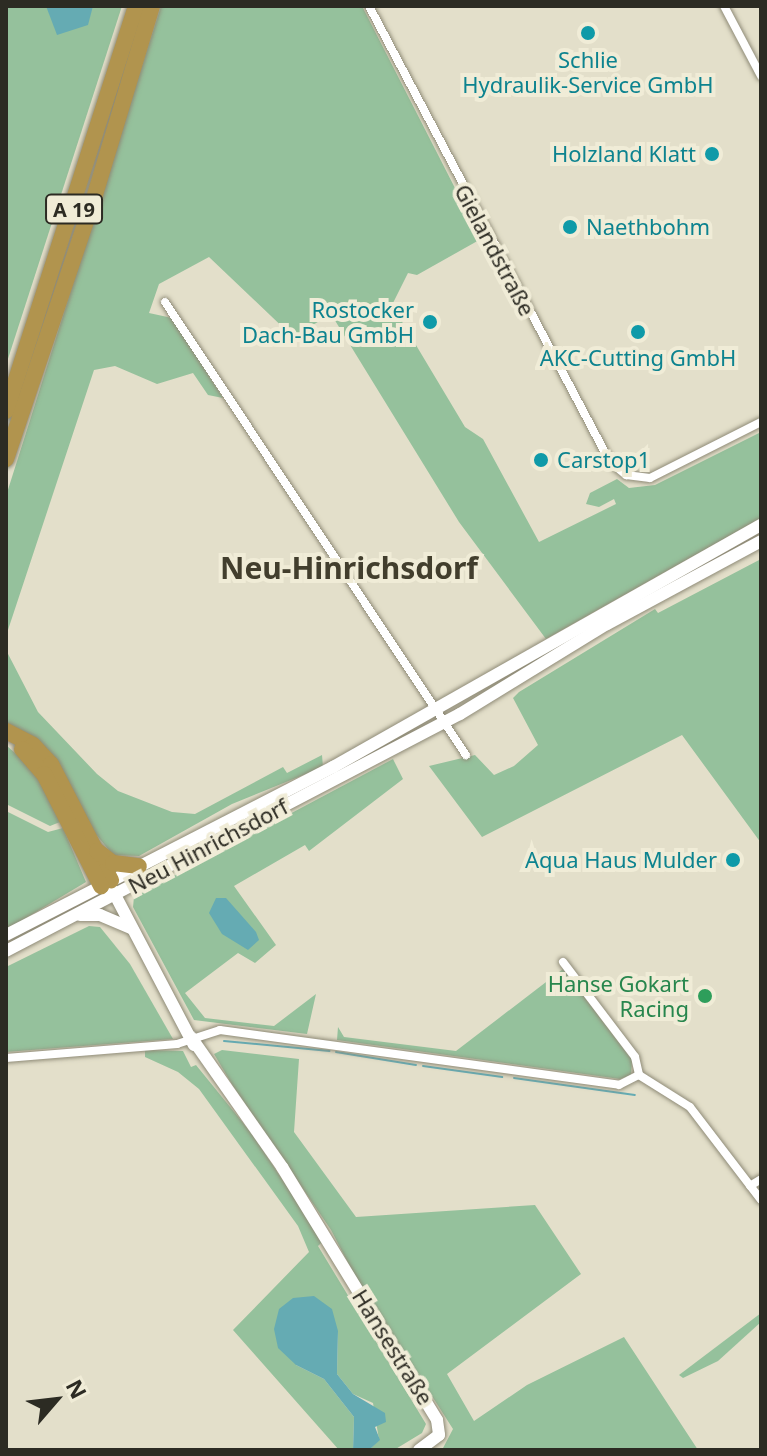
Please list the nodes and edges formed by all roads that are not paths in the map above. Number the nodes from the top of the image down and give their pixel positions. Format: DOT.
graph roads {
  1 [pos="136,6"];
  2 [pos="152,6"];
  3 [pos="369,6"];
  4 [pos="724,6"];
  5 [pos="761,76"];
  6 [pos="165,302"];
  7 [pos="6,411"];
  8 [pos="761,422"];
  9 [pos="6,459"];
  10 [pos="761,525"];
  11 [pos="761,541"];
  12 [pos="453,701"];
  13 [pos="436,710"];
  14 [pos="445,722"];
  15 [pos="432,729"];
  16 [pos="6,731"];
  17 [pos="6,741"];
  18 [pos="466,755"];
  19 [pos="94,847"];
  20 [pos="139,866"];
  21 [pos="108,887"];
  22 [pos="77,915"];
  23 [pos="131,928"];
  24 [pos="6,935"];
  25 [pos="6,951"];
  26 [pos="563,962"];
  27 [pos="191,1037"];
  28 [pos="6,1058"];
  29 [pos="639,1075"];
  30 [pos="761,1179"];
  31 [pos="750,1186"];
  32 [pos="761,1200"];
  33 [pos="326,1238"];
  34 [pos="419,1450"];
  1 -- 7 [label="highway, A 19"];
  2 -- 9 [label="highway, A 19"];
  3 -- 8 [label="street, Gielandstraße"];
  4 -- 5 [label="street"];
  6 -- 13 [label="street"];
  10 -- 12 [label="main road, Neu Hinrichsdorf"];
  11 -- 14 [label="main road, Neu Hinrichsdorf"];
  12 -- 13 [label="main road, Neu Hinrichsdorf"];
  12 -- 14 [label="main road"];
  13 -- 14 [label="street"];
  13 -- 15 [label="main road"];
  13 -- 20 [label="main road, Neu Hinrichsdorf"];
  14 -- 15 [label="main road, Neu Hinrichsdorf"];
  14 -- 18 [label="street"];
  15 -- 21 [label="main road, Neu Hinrichsdorf"];
  16 -- 19 [label="highway"];
  17 -- 21 [label="highway"];
  19 -- 20 [label="highway"];
  19 -- 21 [label="highway"];
  20 -- 21 [label="main road, Neu Hinrichsdorf"];
  21 -- 22 [label="main road"];
  21 -- 23 [label="main road, Neu Hinrichsdorf"];
  21 -- 24 [label="main road"];
  22 -- 23 [label="main road"];
  22 -- 25 [label="main road"];
  23 -- 27 [label="main road, Neu Hinrichsdorf"];
  26 -- 29 [label="street"];
  27 -- 28 [label="street"];
  27 -- 29 [label="street"];
  27 -- 33 [label="main road, Neu Hinrichsdorf"];
  29 -- 31 [label="street"];
  30 -- 31 [label="street"];
  31 -- 32 [label="street"];
  33 -- 34 [label="main road, Hansestraße"];
}
